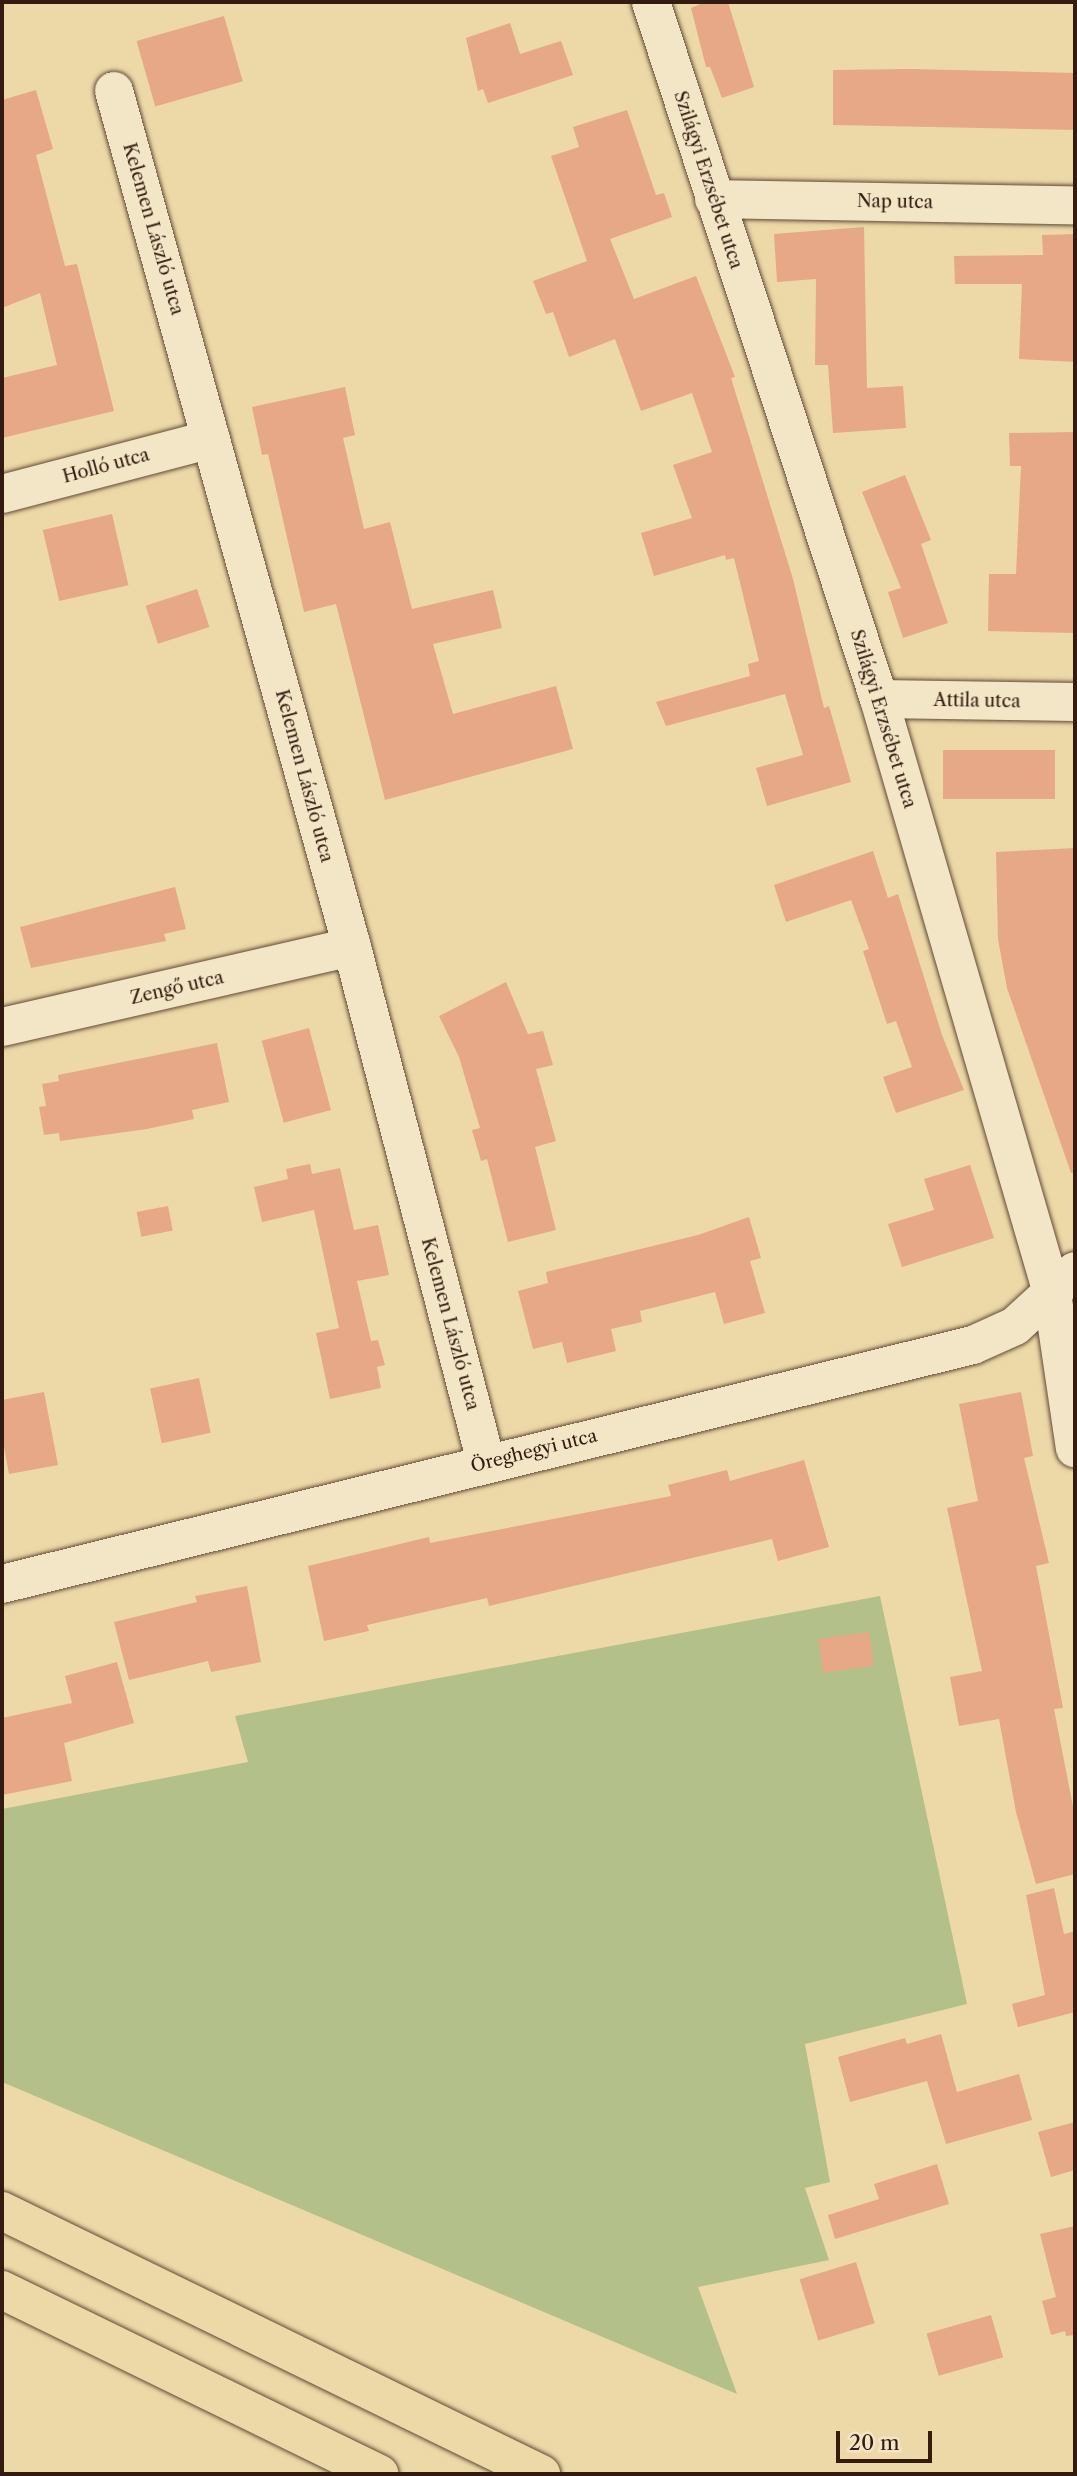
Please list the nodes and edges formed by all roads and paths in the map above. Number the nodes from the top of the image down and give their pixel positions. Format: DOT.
graph roads {
  1 [pos="651,2"];
  2 [pos="114,91"];
  3 [pos="714,199"];
  4 [pos="1075,205"];
  5 [pos="211,439"];
  6 [pos="2,494"];
  7 [pos="879,699"];
  8 [pos="1075,702"];
  9 [pos="352,947"];
  10 [pos="2,1027"];
  11 [pos="1064,1282"];
  12 [pos="1075,1448"];
  13 [pos="486,1462"];
  14 [pos="2,1584"];
  15 [pos="2,2211"];
  16 [pos="2,2290"];
  17 [pos="380,2474"];
  18 [pos="541,2474"];
  1 -- 3 [label="street, Szilágyi Erzsébet utca"];
  2 -- 5 [label="street, Kelemen László utca"];
  3 -- 4 [label="street, Nap utca"];
  3 -- 7 [label="street, Szilágyi Erzsébet utca"];
  5 -- 6 [label="street, Holló utca"];
  5 -- 9 [label="street, Kelemen László utca"];
  7 -- 8 [label="street, Attila utca"];
  7 -- 11 [label="street, Szilágyi Erzsébet utca"];
  9 -- 10 [label="street, Zengő utca"];
  9 -- 13 [label="street, Kelemen László utca"];
  11 -- 12 [label="street, Szilágyi Erzsébet utca"];
  11 -- 13 [label="street, Öreghegyi utca"];
  13 -- 14 [label="street, Öreghegyi utca"];
  15 -- 18 [label="highway"];
  16 -- 17 [label="highway"];
}
